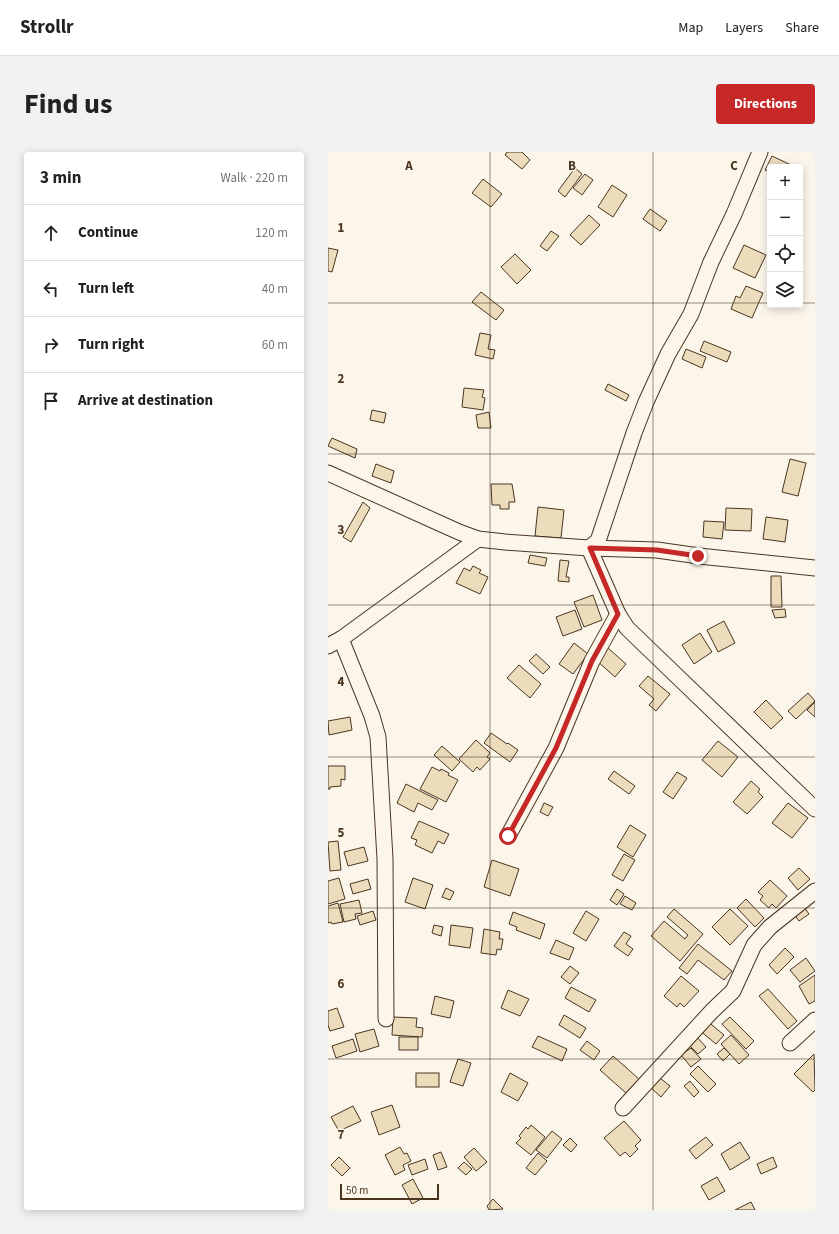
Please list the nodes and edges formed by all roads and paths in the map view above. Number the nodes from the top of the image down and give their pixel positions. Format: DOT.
graph roads {
  1 [pos="760,152"];
  2 [pos="328,473"];
  3 [pos="478,539"];
  4 [pos="590,548"];
  5 [pos="815,568"];
  6 [pos="618,614"];
  7 [pos="334,642"];
  8 [pos="815,810"];
  9 [pos="508,836"];
  10 [pos="815,891"];
  11 [pos="386,1019"];
  12 [pos="815,1020"];
  13 [pos="790,1043"];
  14 [pos="623,1108"];
  1 -- 4 [label="street"];
  2 -- 3 [label="street"];
  3 -- 4 [label="street"];
  3 -- 7 [label="street"];
  4 -- 5 [label="street"];
  4 -- 6 [label="street"];
  6 -- 8 [label="street"];
  6 -- 9 [label="street"];
  7 -- 11 [label="street"];
  10 -- 14 [label="street"];
  12 -- 13 [label="street"];
}
